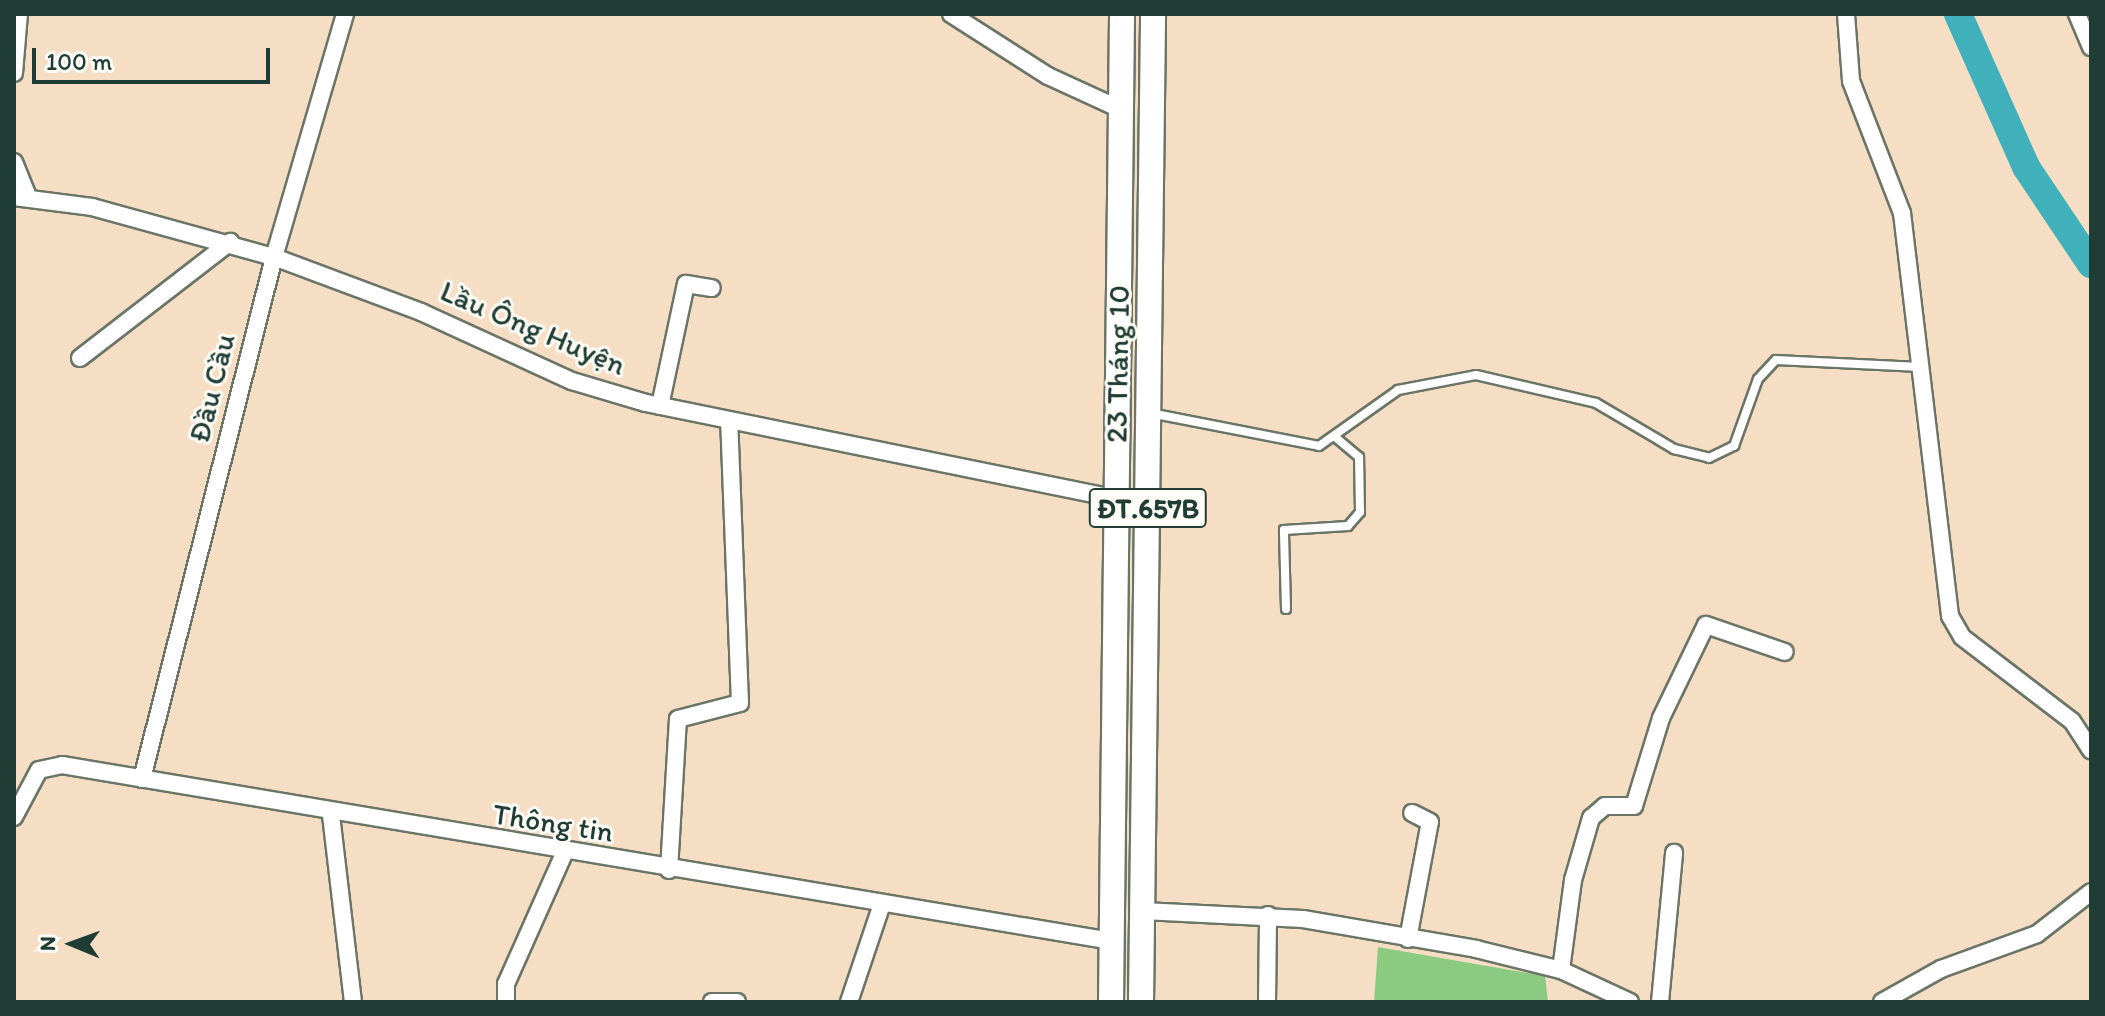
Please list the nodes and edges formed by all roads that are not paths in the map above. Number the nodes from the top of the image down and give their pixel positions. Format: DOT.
graph roads {
  1 [pos="345,14"];
  2 [pos="951,14"];
  3 [pos="1122,14"];
  4 [pos="1153,14"];
  5 [pos="1846,14"];
  6 [pos="2077,14"];
  7 [pos="17,18"];
  8 [pos="2091,47"];
  9 [pos="14,73"];
  10 [pos="1122,110"];
  11 [pos="14,162"];
  12 [pos="21,197"];
  13 [pos="230,242"];
  14 [pos="274,257"];
  15 [pos="712,288"];
  16 [pos="80,358"];
  17 [pos="1920,367"];
  18 [pos="660,406"];
  19 [pos="1150,413"];
  20 [pos="729,422"];
  21 [pos="1336,438"];
  22 [pos="1119,499"];
  23 [pos="1286,609"];
  24 [pos="1785,652"];
  25 [pos="2091,750"];
  26 [pos="142,779"];
  27 [pos="1412,813"];
  28 [pos="331,815"];
  29 [pos="14,817"];
  30 [pos="1674,853"];
  31 [pos="564,854"];
  32 [pos="669,870"];
  33 [pos="2091,892"];
  34 [pos="882,904"];
  35 [pos="1143,911"];
  36 [pos="1268,915"];
  37 [pos="1408,939"];
  38 [pos="1112,941"];
  39 [pos="1561,970"];
  40 [pos="353,1002"];
  41 [pos="506,1002"];
  42 [pos="712,1002"];
  43 [pos="737,1002"];
  44 [pos="849,1002"];
  45 [pos="1111,1002"];
  46 [pos="1141,1002"];
  47 [pos="1267,1002"];
  48 [pos="1630,1002"];
  49 [pos="1660,1002"];
  50 [pos="1882,1002"];
  1 -- 14 [label="street, Đầu Cầu"];
  2 -- 10 [label="street"];
  3 -- 10 [label="main road, 23 Tháng 10 / ĐT.657B"];
  4 -- 19 [label="main road, 23 Tháng 10 / ĐT.657B"];
  5 -- 17 [label="street"];
  6 -- 8 [label="street"];
  7 -- 9 [label="street"];
  10 -- 22 [label="main road, 23 Tháng 10 / ĐT.657B"];
  11 -- 12 [label="street, Lầu Ông Huyện"];
  12 -- 13 [label="street, Lầu Ông Huyện"];
  13 -- 14 [label="street, Lầu Ông Huyện"];
  13 -- 16 [label="street"];
  14 -- 18 [label="street, Lầu Ông Huyện"];
  14 -- 26 [label="street, Đầu Cầu"];
  15 -- 18 [label="street"];
  17 -- 21 [label="lane"];
  17 -- 25 [label="street"];
  18 -- 20 [label="street, Lầu Ông Huyện"];
  19 -- 21 [label="lane"];
  19 -- 35 [label="main road, 23 Tháng 10 / ĐT.657B"];
  20 -- 22 [label="street, Lầu Ông Huyện"];
  20 -- 32 [label="street"];
  21 -- 23 [label="lane"];
  22 -- 38 [label="main road, 23 Tháng 10 / ĐT.657B"];
  24 -- 39 [label="street"];
  26 -- 28 [label="street, Thông tin"];
  26 -- 29 [label="street, Thông tin"];
  27 -- 37 [label="street"];
  28 -- 31 [label="street, Thông tin"];
  28 -- 40 [label="street"];
  30 -- 49 [label="street"];
  31 -- 32 [label="street, Thông tin"];
  31 -- 41 [label="street"];
  32 -- 34 [label="street, Thông tin"];
  33 -- 50 [label="street"];
  34 -- 38 [label="street, Thông tin"];
  34 -- 44 [label="street"];
  35 -- 36 [label="street"];
  35 -- 46 [label="main road, 23 Tháng 10 / ĐT.657B"];
  36 -- 37 [label="street"];
  36 -- 47 [label="street"];
  37 -- 39 [label="street"];
  38 -- 45 [label="main road, 23 Tháng 10 / ĐT.657B"];
  39 -- 48 [label="street"];
  42 -- 43 [label="street"];
}
